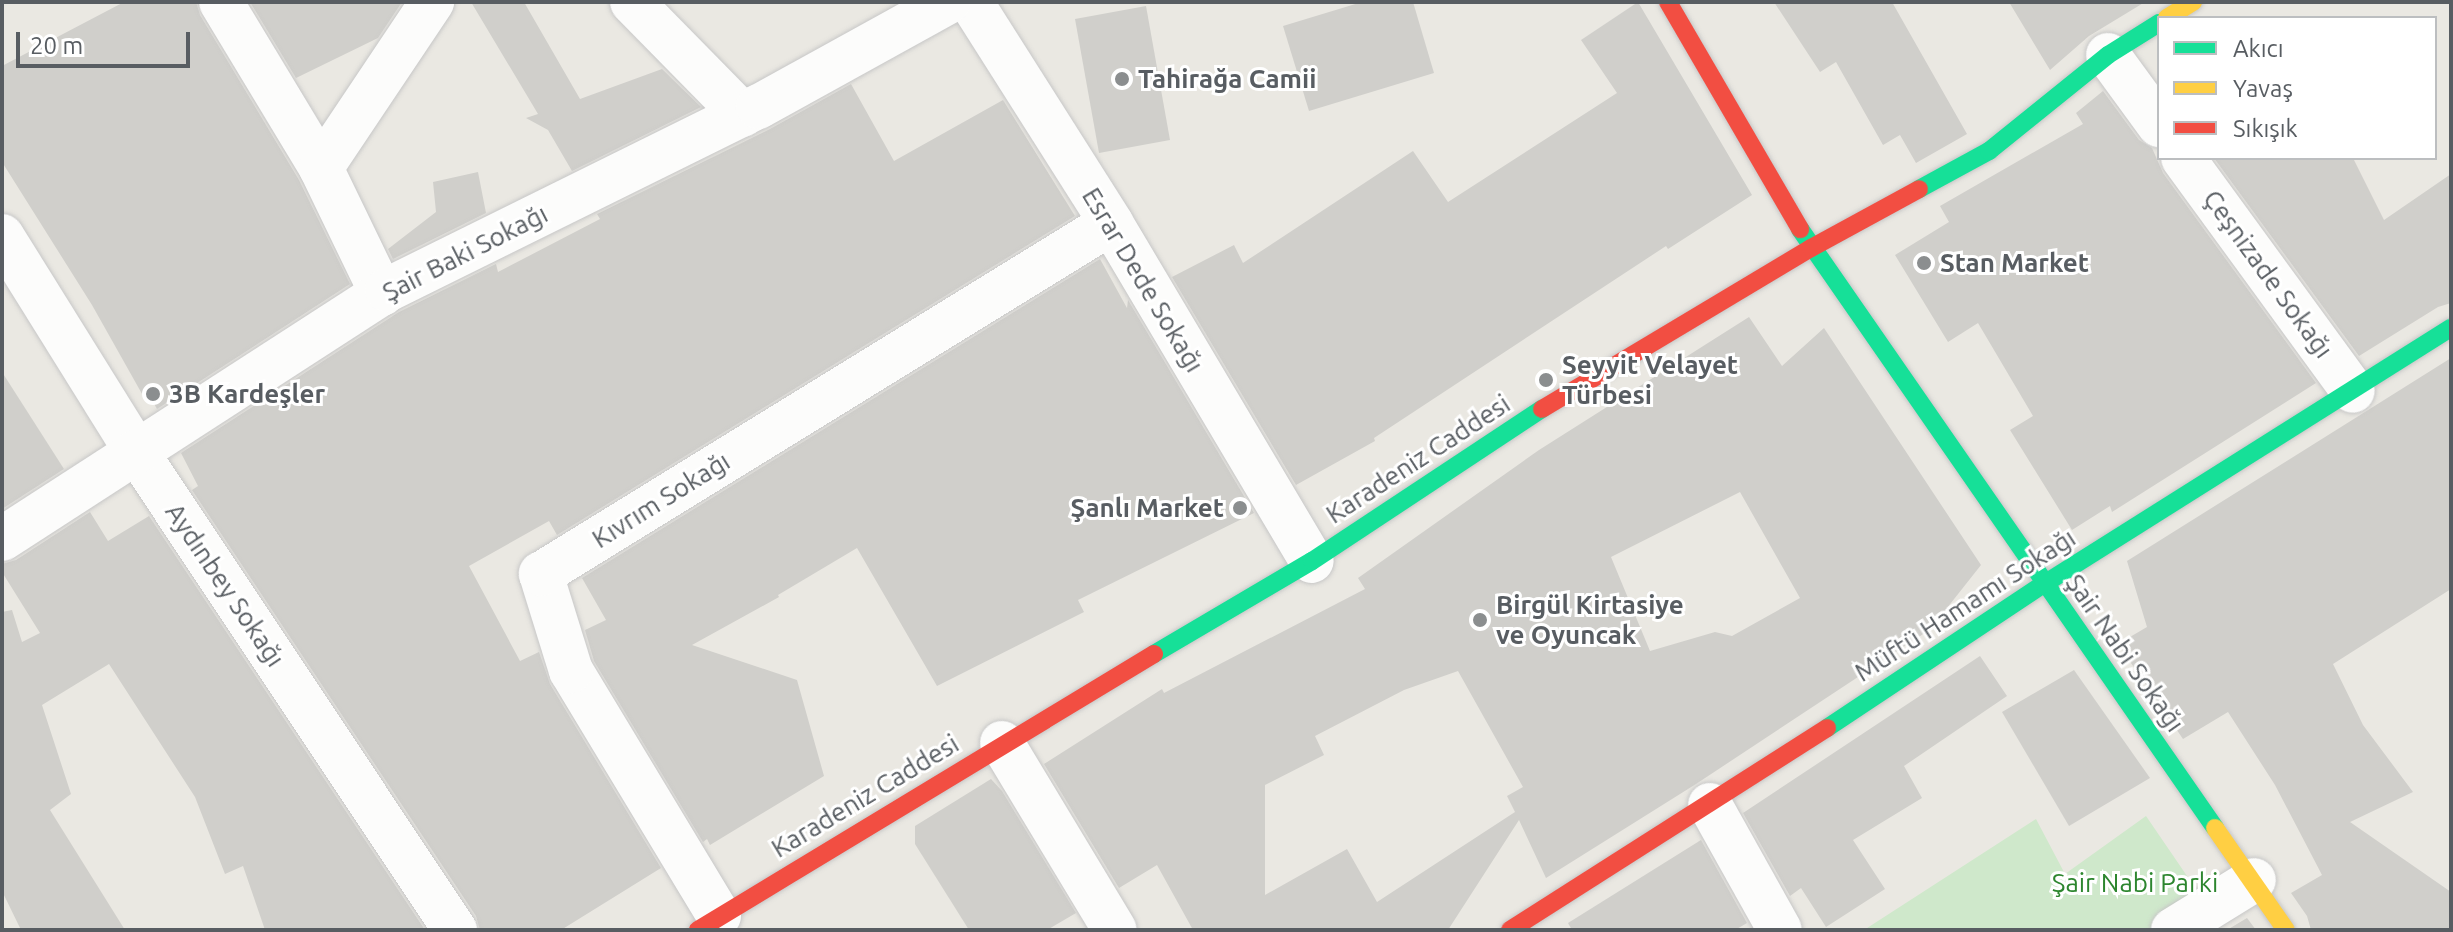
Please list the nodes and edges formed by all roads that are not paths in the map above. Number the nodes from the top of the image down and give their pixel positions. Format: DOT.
graph roads {
  1 [pos="221,2"];
  2 [pos="432,2"];
  3 [pos="632,2"];
  4 [pos="948,2"];
  5 [pos="971,2"];
  6 [pos="1668,2"];
  7 [pos="2193,2"];
  8 [pos="2170,16"];
  9 [pos="2157,24"];
  10 [pos="2108,55"];
  11 [pos="743,115"];
  12 [pos="2157,122"];
  13 [pos="2184,160"];
  14 [pos="321,168"];
  15 [pos="1111,223"];
  16 [pos="2,236"];
  17 [pos="1811,248"];
  18 [pos="382,294"];
  19 [pos="2451,328"];
  20 [pos="2353,391"];
  21 [pos="136,451"];
  22 [pos="2,539"];
  23 [pos="1312,561"];
  24 [pos="2044,584"];
  25 [pos="1002,743"];
  26 [pos="1710,805"];
  27 [pos="2254,880"];
  28 [pos="708,923"];
  29 [pos="455,930"];
  30 [pos="1115,930"];
  31 [pos="1510,930"];
  32 [pos="1780,930"];
  33 [pos="2173,930"];
  34 [pos="2286,930"];
  1 -- 14 [label="street"];
  2 -- 14 [label="street"];
  3 -- 11 [label="street"];
  4 -- 11 [label="street, Şair Baki Sokağı"];
  5 -- 15 [label="street, Esrar Dede Sokağı"];
  6 -- 17 [label="street, Şair Nabi Sokağı"];
  7 -- 8 [label="street"];
  9 -- 10 [label="street, Karadeniz Caddesi"];
  10 -- 12 [label="street"];
  10 -- 17 [label="street, Karadeniz Caddesi"];
  11 -- 18 [label="street, Şair Baki Sokağı"];
  13 -- 20 [label="street, Çeşnizade Sokağı"];
  14 -- 18 [label="street"];
  15 -- 23 [label="street, Esrar Dede Sokağı"];
  15 -- 28 [label="street, Kıvrım Sokağı"];
  16 -- 21 [label="street, Aydınbey Sokağı"];
  17 -- 23 [label="street, Karadeniz Caddesi"];
  17 -- 24 [label="street, Şair Nabi Sokağı"];
  18 -- 21 [label="street, Şair Baki Sokağı"];
  19 -- 20 [label="street, Müftü Hamamı Sokağı"];
  20 -- 24 [label="street, Müftü Hamamı Sokağı"];
  21 -- 22 [label="street, Şair Baki Sokağı"];
  21 -- 29 [label="street, Aydınbey Sokağı"];
  23 -- 25 [label="street, Karadeniz Caddesi"];
  24 -- 26 [label="street, Müftü Hamamı Sokağı"];
  24 -- 27 [label="street, Şair Nabi Sokağı"];
  25 -- 28 [label="street, Karadeniz Caddesi"];
  25 -- 30 [label="street"];
  26 -- 31 [label="street, Müftü Hamamı Sokağı"];
  26 -- 32 [label="street"];
  27 -- 33 [label="street"];
  27 -- 34 [label="street, Şair Nabi Sokağı"];
}
